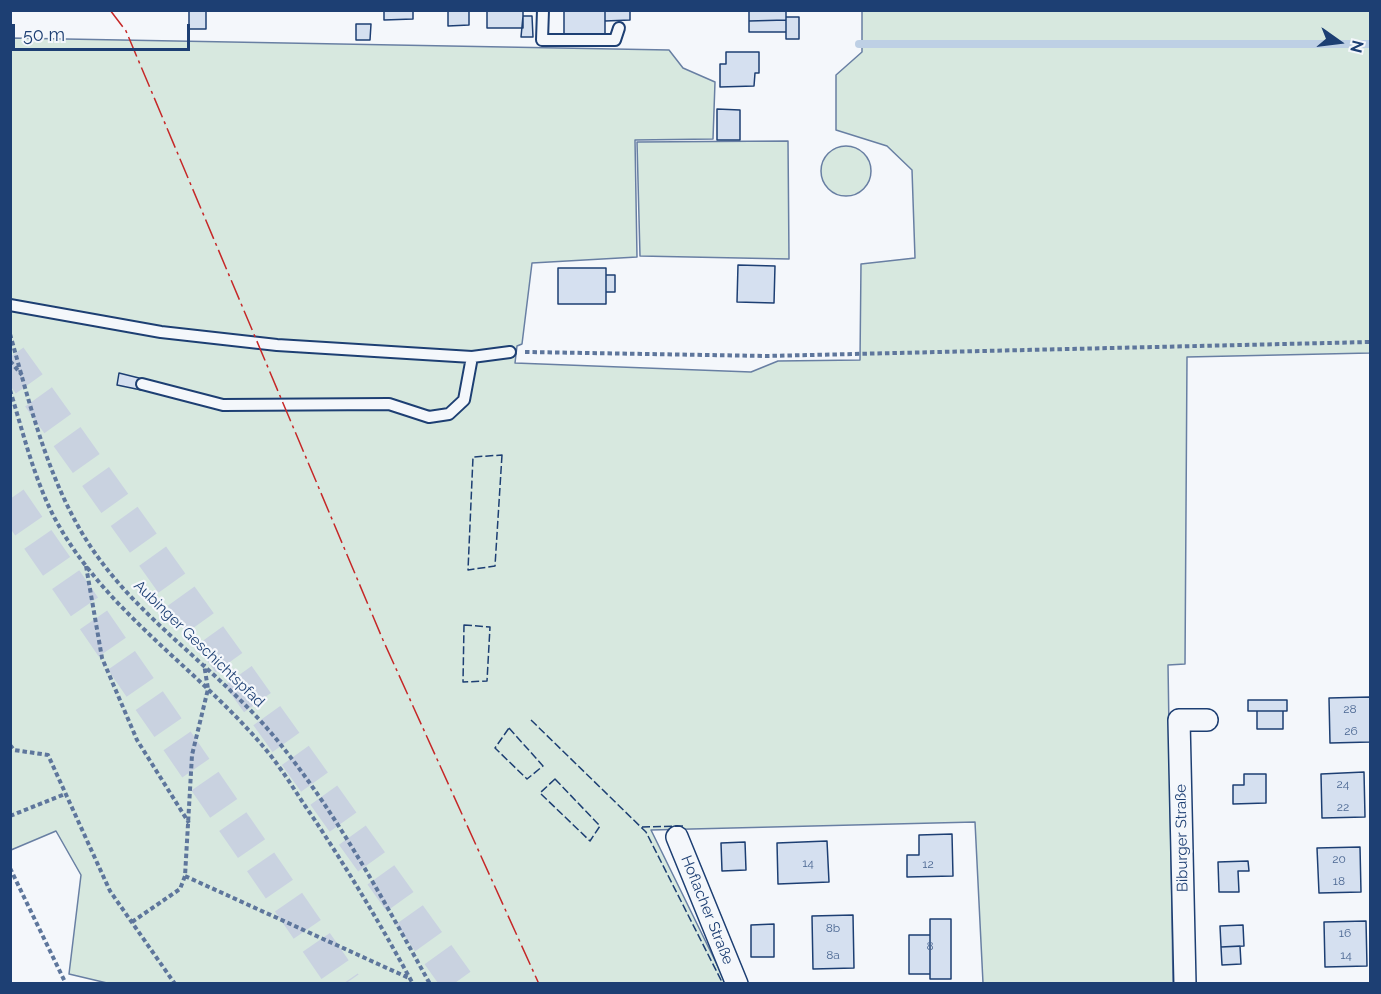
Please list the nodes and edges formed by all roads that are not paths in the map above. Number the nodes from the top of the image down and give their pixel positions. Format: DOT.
graph roads {
  1 [pos="543,10"];
  2 [pos="620,28"];
  3 [pos="10,305"];
  4 [pos="510,352"];
  5 [pos="472,357"];
  6 [pos="142,384"];
  7 [pos="1207,720"];
  8 [pos="677,837"];
  9 [pos="737,984"];
  10 [pos="1185,984"];
  1 -- 2 [label="lane"];
  3 -- 5 [label="lane"];
  4 -- 5 [label="lane"];
  5 -- 6 [label="lane"];
  7 -- 10 [label="street, Biburger Straße"];
  8 -- 9 [label="street, Hoflacher Straße"];
}
